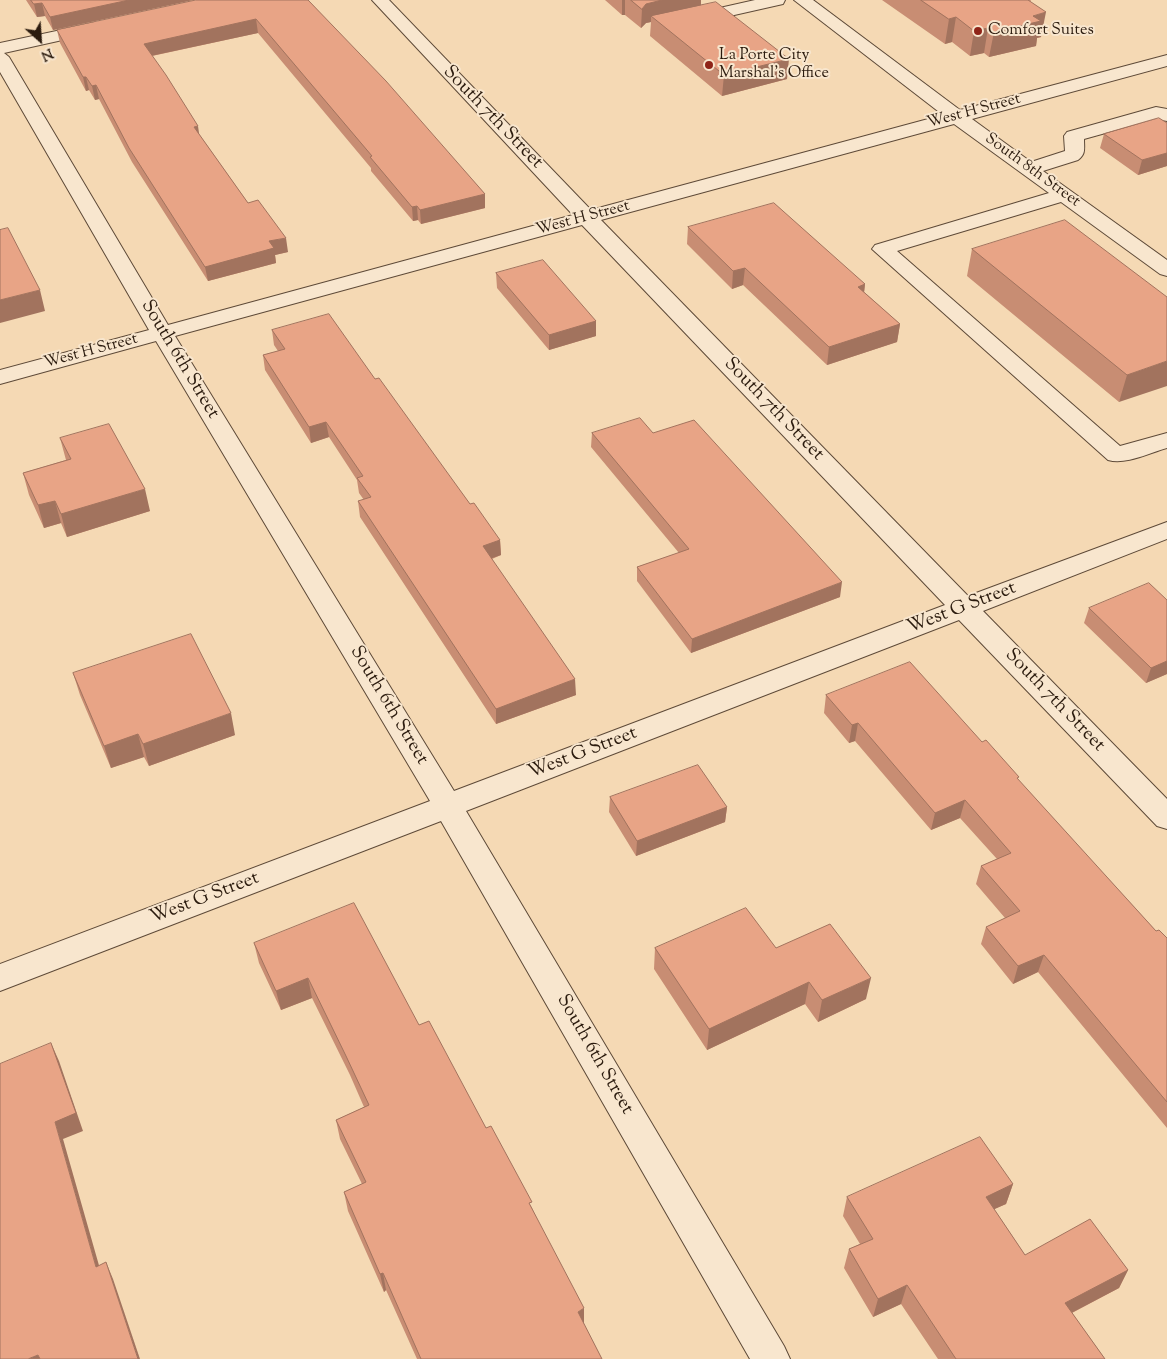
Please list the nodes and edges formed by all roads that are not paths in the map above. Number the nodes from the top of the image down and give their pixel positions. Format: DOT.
graph roads {
  1 [pos="380,0"];
  2 [pos="777,0"];
  3 [pos="802,0"];
  4 [pos="111,24"];
  5 [pos="671,24"];
  6 [pos="0,48"];
  7 [pos="0,57"];
  8 [pos="1167,60"];
  9 [pos="1167,115"];
  10 [pos="957,117"];
  11 [pos="1028,169"];
  12 [pos="1064,195"];
  13 [pos="587,218"];
  14 [pos="1167,270"];
  15 [pos="162,333"];
  16 [pos="0,377"];
  17 [pos="1167,440"];
  18 [pos="1167,530"];
  19 [pos="964,608"];
  20 [pos="448,806"];
  21 [pos="1167,818"];
  22 [pos="0,978"];
  23 [pos="771,1359"];
  1 -- 13 [label="street, South 7th Street"];
  2 -- 5 [label="street"];
  3 -- 10 [label="street, South 8th Street"];
  4 -- 6 [label="street"];
  7 -- 15 [label="street, South 6th Street"];
  8 -- 10 [label="street, West H Street"];
  9 -- 11 [label="street"];
  10 -- 11 [label="street, South 8th Street"];
  10 -- 13 [label="street, West H Street"];
  11 -- 12 [label="street, South 8th Street"];
  12 -- 14 [label="street, South 8th Street"];
  12 -- 17 [label="street"];
  13 -- 15 [label="street, West H Street"];
  13 -- 19 [label="street, South 7th Street"];
  15 -- 16 [label="street, West H Street"];
  15 -- 20 [label="street, South 6th Street"];
  18 -- 19 [label="street, West G Street"];
  19 -- 20 [label="street, West G Street"];
  19 -- 21 [label="street, South 7th Street"];
  20 -- 22 [label="street, West G Street"];
  20 -- 23 [label="street, South 6th Street"];
}
